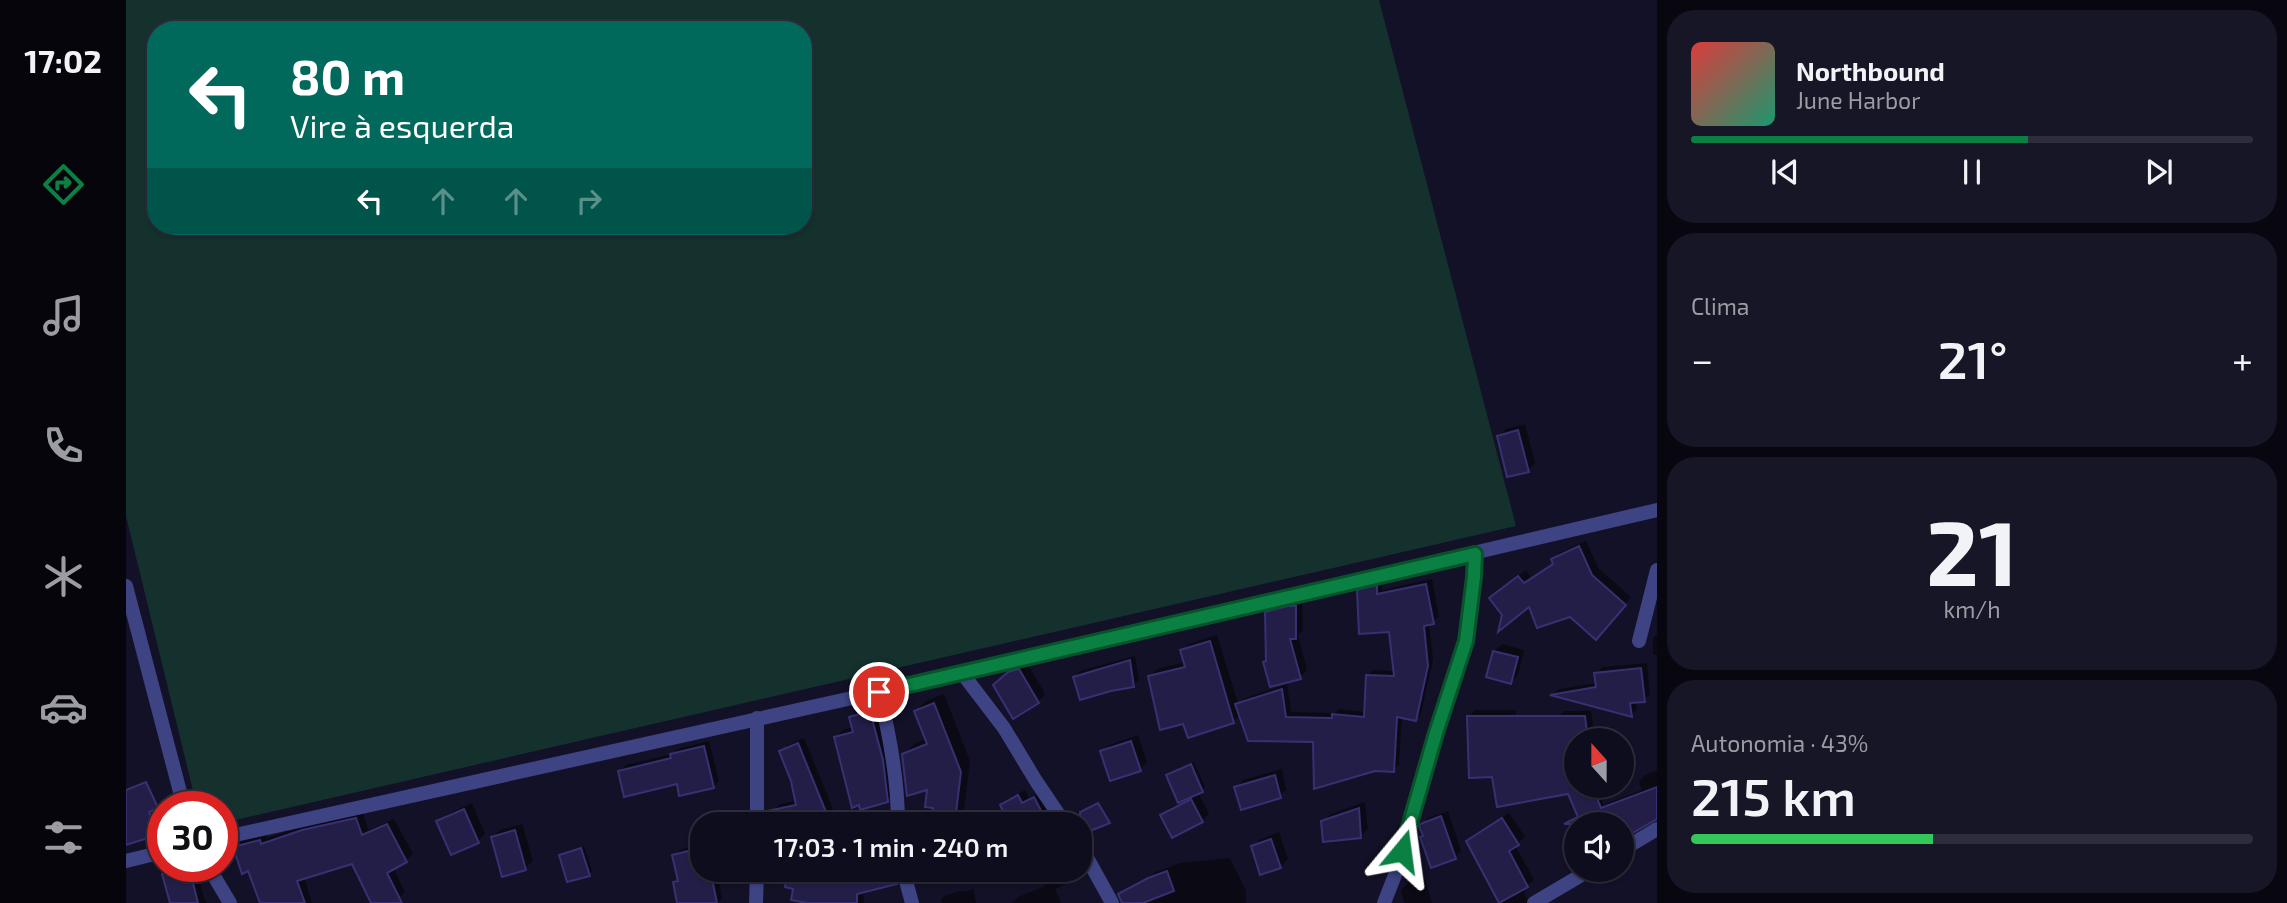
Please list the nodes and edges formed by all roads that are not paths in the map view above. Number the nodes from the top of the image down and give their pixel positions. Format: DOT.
graph roads {
  1 [pos="1657,510"];
  2 [pos="1475,554"];
  3 [pos="1657,570"];
  4 [pos="126,586"];
  5 [pos="1639,641"];
  6 [pos="962,673"];
  7 [pos="879,692"];
  8 [pos="757,718"];
  9 [pos="180,791"];
  10 [pos="757,812"];
  11 [pos="898,812"];
  12 [pos="1057,812"];
  13 [pos="1657,830"];
  14 [pos="238,834"];
  15 [pos="1634,843"];
  16 [pos="147,856"];
  17 [pos="126,861"];
  18 [pos="1092,864"];
  19 [pos="218,882"];
  20 [pos="757,882"];
  21 [pos="906,882"];
  22 [pos="1571,882"];
  23 [pos="1542,901"];
  24 [pos="230,903"];
  25 [pos="756,903"];
  26 [pos="912,903"];
  27 [pos="1112,903"];
  28 [pos="1384,903"];
  1 -- 2 [label="street"];
  2 -- 6 [label="street"];
  2 -- 28 [label="street"];
  3 -- 5 [label="street"];
  4 -- 9 [label="street"];
  6 -- 7 [label="street"];
  6 -- 12 [label="street"];
  7 -- 8 [label="street"];
  7 -- 11 [label="street"];
  8 -- 10 [label="street"];
  8 -- 14 [label="street"];
  13 -- 15 [label="street"];
  16 -- 17 [label="street"];
  18 -- 27 [label="street"];
  19 -- 24 [label="street"];
  20 -- 25 [label="street"];
  21 -- 26 [label="street"];
  22 -- 23 [label="street"];
}
